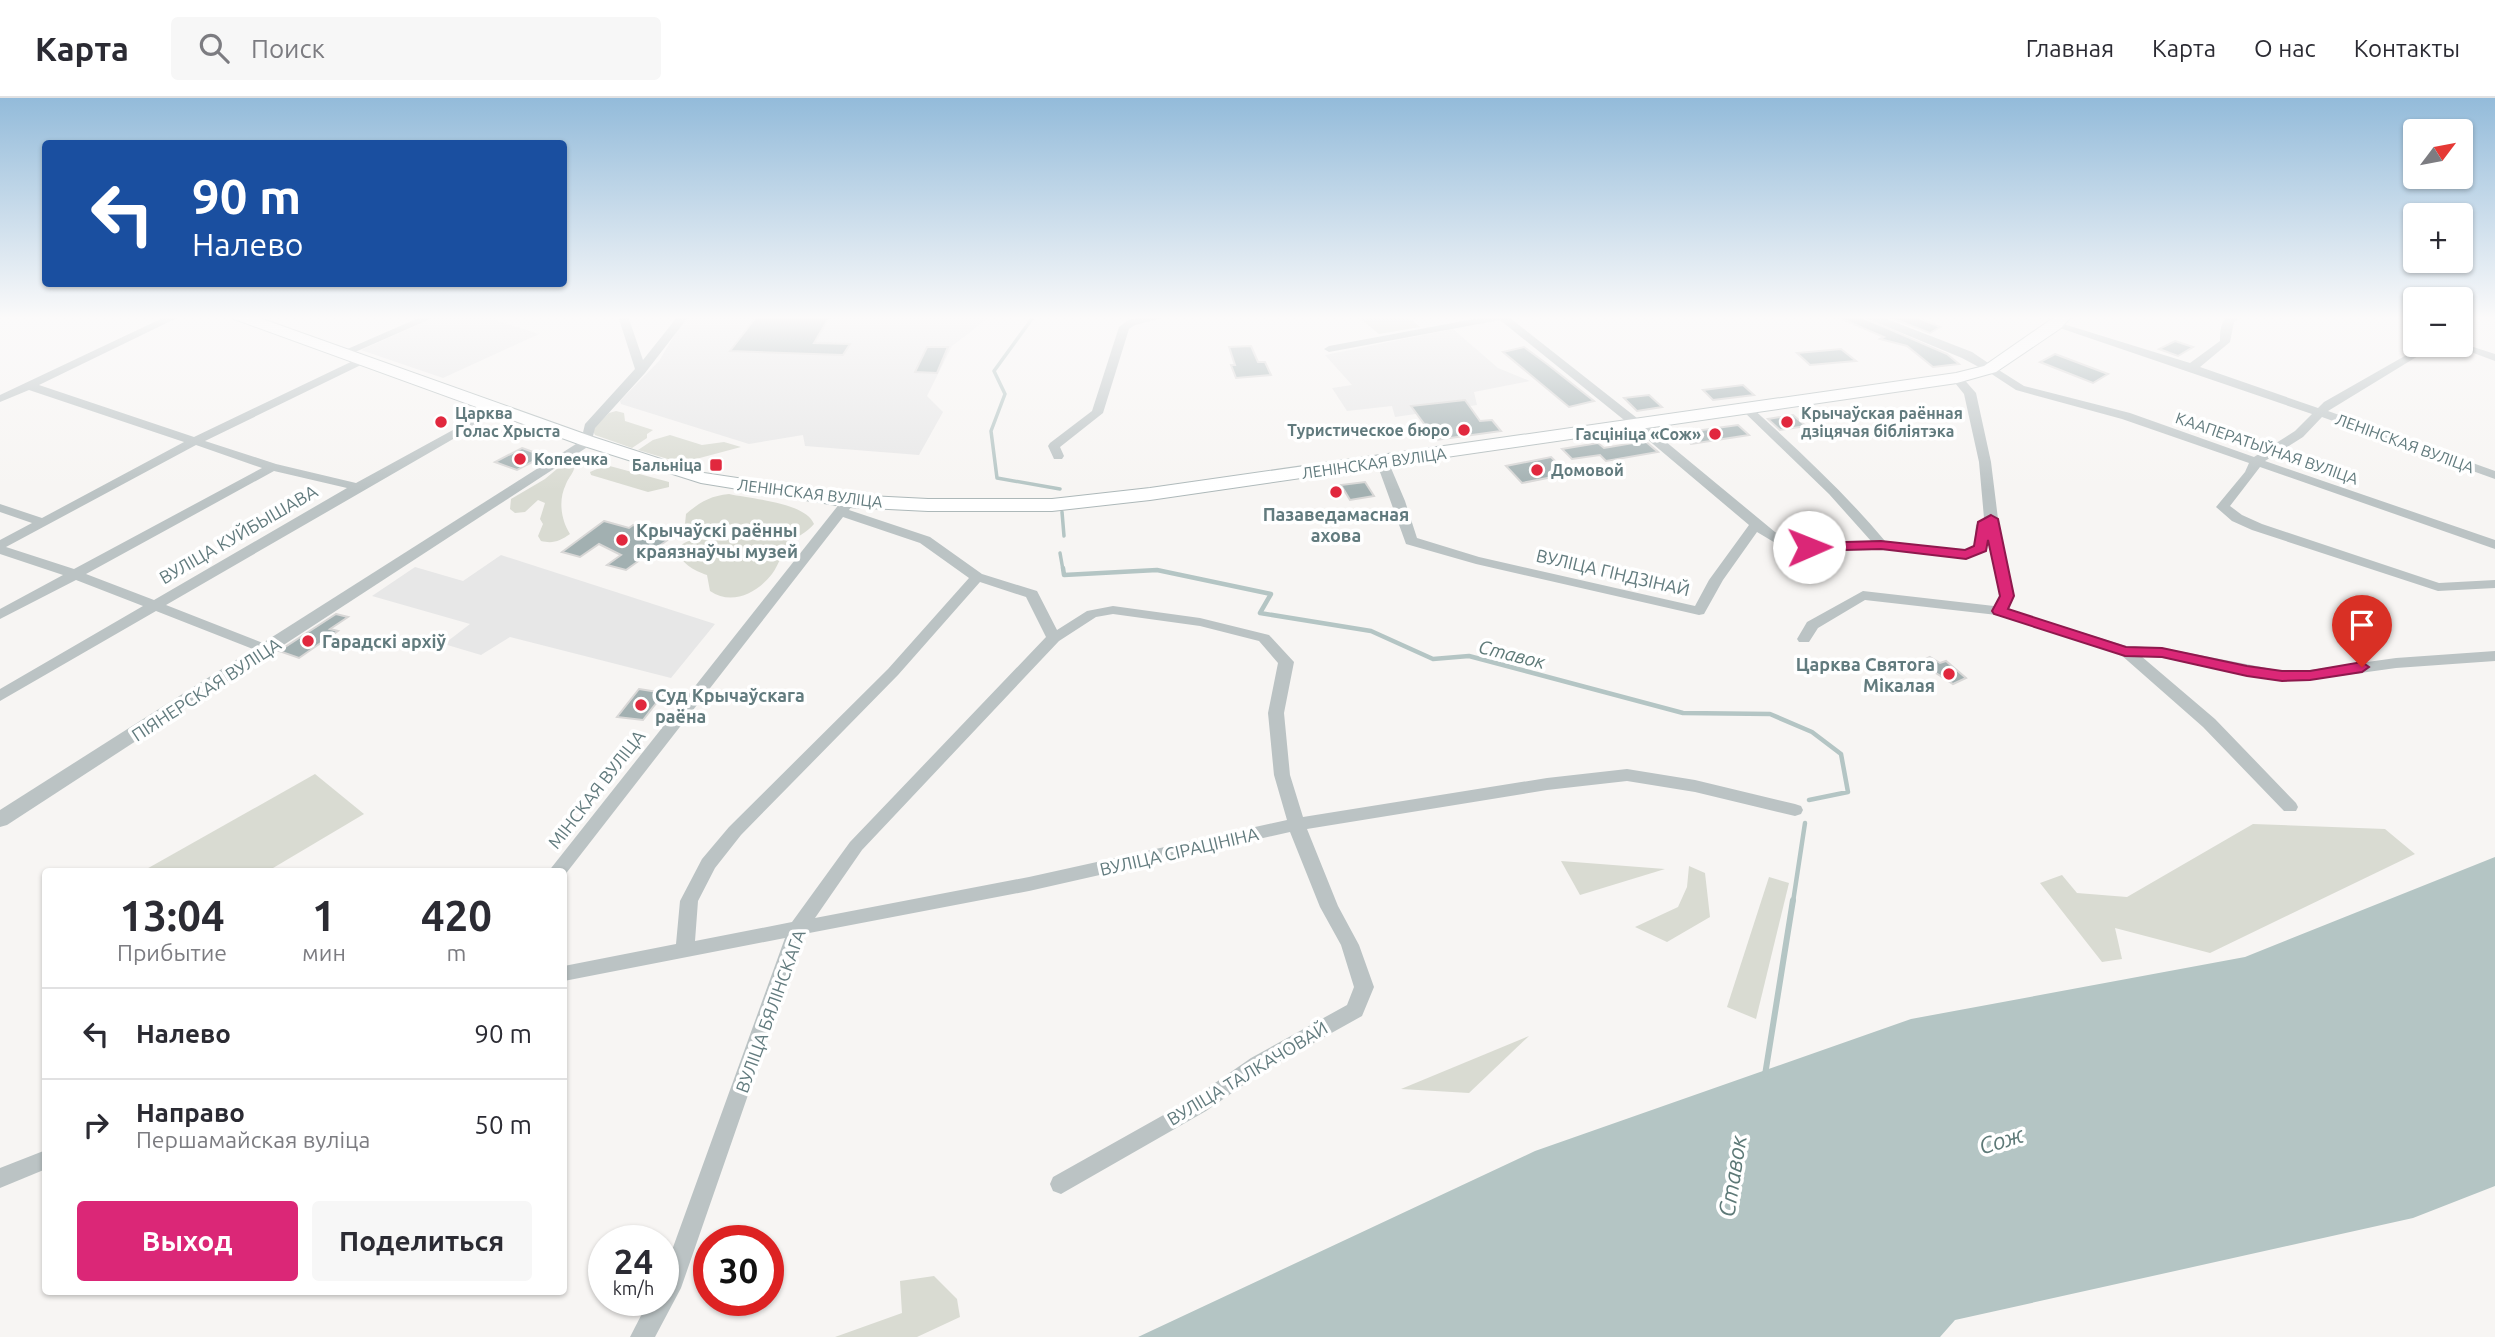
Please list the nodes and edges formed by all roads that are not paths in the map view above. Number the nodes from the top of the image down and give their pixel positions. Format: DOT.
graph roads {
  1 [pos="55,374"];
  2 [pos="334,374"];
  3 [pos="398,374"];
  4 [pos="637,374"];
  5 [pos="1109,374"];
  6 [pos="1576,374"];
  7 [pos="1972,374"];
  8 [pos="1998,374"];
  9 [pos="2209,374"];
  10 [pos="2381,374"];
  11 [pos="1957,378"];
  12 [pos="30,386"];
  13 [pos="0,399"];
  14 [pos="1746,408"];
  15 [pos="499,409"];
  16 [pos="2319,411"];
  17 [pos="1639,425"];
  18 [pos="587,441"];
  19 [pos="192,442"];
  20 [pos="1058,456"];
  21 [pos="1382,461"];
  22 [pos="2256,461"];
  23 [pos="272,467"];
  24 [pos="2495,475"];
  25 [pos="358,487"];
  26 [pos="845,506"];
  27 [pos="0,508"];
  28 [pos="1991,519"];
  29 [pos="42,522"];
  30 [pos="1756,524"];
  31 [pos="1881,545"];
  32 [pos="2495,545"];
  33 [pos="0,548"];
  34 [pos="74,574"];
  35 [pos="977,577"];
  36 [pos="2495,584"];
  37 [pos="153,606"];
  38 [pos="1113,610"];
  39 [pos="1999,611"];
  40 [pos="0,615"];
  41 [pos="1054,638"];
  42 [pos="1804,639"];
  43 [pos="268,650"];
  44 [pos="2125,651"];
  45 [pos="2495,656"];
  46 [pos="0,696"];
  47 [pos="2290,807"];
  48 [pos="1795,810"];
  49 [pos="0,820"];
  50 [pos="1297,824"];
  51 [pos="560,868"];
  52 [pos="797,929"];
  53 [pos="685,950"];
  54 [pos="567,972"];
  55 [pos="42,1161"];
  56 [pos="0,1178"];
  57 [pos="1061,1184"];
  58 [pos="679,1264"];
  59 [pos="654,1316"];
  60 [pos="642,1337"];
  1 -- 12 [label="street"];
  2 -- 19 [label="street"];
  3 -- 15 [label="main road, ЛЕНІНСКАЯ ВУЛІЦА"];
  4 -- 18 [label="street"];
  5 -- 20 [label="street"];
  6 -- 17 [label="street"];
  7 -- 11 [label="main road, ЛЕНІНСКАЯ ВУЛІЦА"];
  8 -- 22 [label="street, КААПЕРАТЫЎНАЯ ВУЛІЦА"];
  9 -- 16 [label="street, ЛЕНІНСКАЯ ВУЛІЦА"];
  10 -- 16 [label="street"];
  11 -- 14 [label="main road, ЛЕНІНСКАЯ ВУЛІЦА"];
  11 -- 28 [label="street"];
  12 -- 13 [label="street"];
  12 -- 19 [label="street"];
  14 -- 17 [label="main road, ЛЕНІНСКАЯ ВУЛІЦА"];
  14 -- 31 [label="street"];
  15 -- 18 [label="main road, ЛЕНІНСКАЯ ВУЛІЦА"];
  15 -- 25 [label="street, ВУЛІЦА КУЙБЫШАВА"];
  16 -- 22 [label="street"];
  16 -- 24 [label="street, ЛЕНІНСКАЯ ВУЛІЦА"];
  17 -- 21 [label="main road, ЛЕНІНСКАЯ ВУЛІЦА"];
  17 -- 30 [label="street"];
  18 -- 26 [label="main road, ЛЕНІНСКАЯ ВУЛІЦА"];
  18 -- 43 [label="street, ПІЯНЕРСКАЯ ВУЛІЦА"];
  19 -- 23 [label="street"];
  19 -- 29 [label="street"];
  21 -- 26 [label="main road, ЛЕНІНСКАЯ ВУЛІЦА"];
  21 -- 30 [label="street, ВУЛІЦА ГІНДЗІНАЙ"];
  22 -- 32 [label="street, КААПЕРАТЫЎНАЯ ВУЛІЦА"];
  22 -- 36 [label="street"];
  23 -- 25 [label="street"];
  23 -- 34 [label="street"];
  25 -- 37 [label="street, ВУЛІЦА КУЙБЫШАВА"];
  26 -- 35 [label="street"];
  26 -- 51 [label="street, МІНСКАЯ ВУЛІЦА"];
  27 -- 29 [label="street"];
  28 -- 31 [label="street"];
  28 -- 39 [label="street"];
  29 -- 33 [label="street"];
  30 -- 31 [label="street"];
  33 -- 34 [label="street"];
  34 -- 37 [label="street"];
  34 -- 40 [label="street"];
  35 -- 41 [label="street"];
  35 -- 53 [label="street"];
  37 -- 43 [label="street"];
  37 -- 46 [label="street, ВУЛІЦА КУЙБЫШАВА"];
  38 -- 41 [label="street, ВУЛІЦА БЯЛІНСКАГА"];
  38 -- 50 [label="street, ВУЛІЦА ТАЛКАЧОВАЙ"];
  39 -- 42 [label="street"];
  39 -- 44 [label="street"];
  41 -- 52 [label="street, ВУЛІЦА БЯЛІНСКАГА"];
  43 -- 49 [label="street, ПІЯНЕРСКАЯ ВУЛІЦА"];
  44 -- 45 [label="street"];
  44 -- 47 [label="street"];
  48 -- 50 [label="street, ВУЛІЦА СІРАЦІНІНА"];
  50 -- 52 [label="street, ВУЛІЦА СІРАЦІНІНА"];
  50 -- 57 [label="street, ВУЛІЦА ТАЛКАЧОВАЙ"];
  52 -- 53 [label="street, ВУЛІЦА СІРАЦІНІНА"];
  52 -- 58 [label="street, ВУЛІЦА БЯЛІНСКАГА"];
  53 -- 54 [label="street, ВУЛІЦА СІРАЦІНІНА"];
  55 -- 56 [label="street"];
  59 -- 60 [label="street, ВУЛІЦА БЯЛІНСКАГА"];
}
